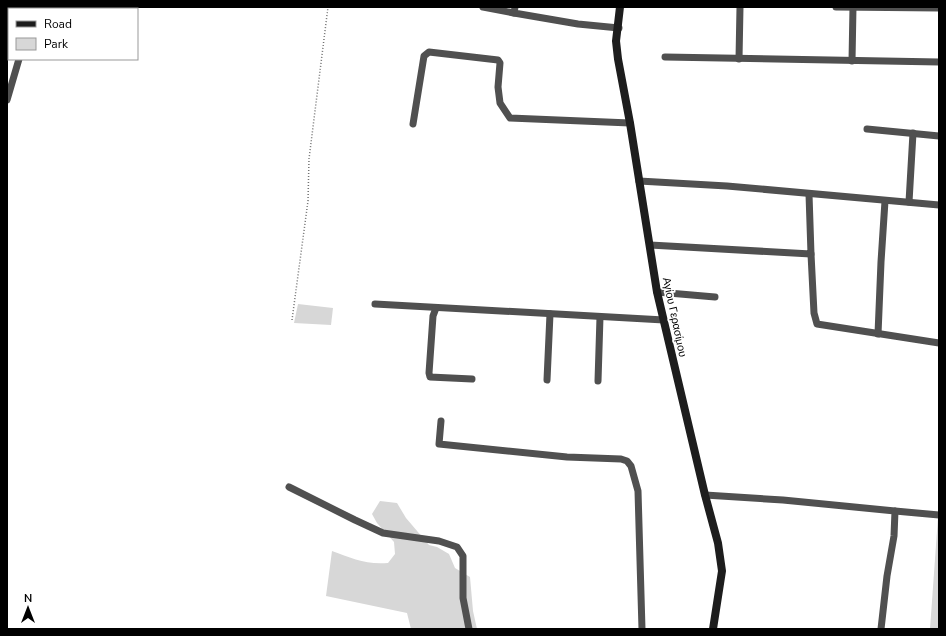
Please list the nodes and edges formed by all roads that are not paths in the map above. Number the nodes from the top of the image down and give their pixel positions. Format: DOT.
graph roads {
  1 [pos="483,7"];
  2 [pos="620,7"];
  3 [pos="740,7"];
  4 [pos="836,7"];
  5 [pos="853,7"];
  6 [pos="939,8"];
  7 [pos="515,10"];
  8 [pos="618,28"];
  9 [pos="664,57"];
  10 [pos="739,58"];
  11 [pos="19,60"];
  12 [pos="852,61"];
  13 [pos="939,62"];
  14 [pos="7,100"];
  15 [pos="630,123"];
  16 [pos="413,124"];
  17 [pos="867,129"];
  18 [pos="913,133"];
  19 [pos="939,136"];
  20 [pos="639,182"];
  21 [pos="809,194"];
  22 [pos="885,201"];
  23 [pos="909,202"];
  24 [pos="939,205"];
  25 [pos="650,245"];
  26 [pos="811,254"];
  27 [pos="657,292"];
  28 [pos="715,297"];
  29 [pos="375,304"];
  30 [pos="436,308"];
  31 [pos="550,314"];
  32 [pos="600,317"];
  33 [pos="664,320"];
  34 [pos="878,334"];
  35 [pos="939,343"];
  36 [pos="472,379"];
  37 [pos="547,380"];
  38 [pos="598,381"];
  39 [pos="441,422"];
  40 [pos="289,487"];
  41 [pos="705,495"];
  42 [pos="895,512"];
  43 [pos="939,515"];
  44 [pos="470,629"];
  45 [pos="642,629"];
  46 [pos="713,629"];
  47 [pos="881,629"];
  1 -- 7 [label="street"];
  2 -- 8 [label="street, Αγίου Γερασίμου"];
  3 -- 10 [label="street"];
  4 -- 5 [label="street"];
  5 -- 6 [label="street"];
  5 -- 12 [label="street"];
  7 -- 8 [label="street"];
  8 -- 15 [label="street, Αγίου Γερασίμου"];
  9 -- 10 [label="street"];
  10 -- 12 [label="street"];
  11 -- 14 [label="street"];
  12 -- 13 [label="street"];
  15 -- 16 [label="street"];
  15 -- 20 [label="street, Αγίου Γερασίμου"];
  17 -- 18 [label="street"];
  18 -- 19 [label="street"];
  18 -- 23 [label="street"];
  20 -- 21 [label="street"];
  20 -- 25 [label="street, Αγίου Γερασίμου"];
  21 -- 22 [label="street"];
  21 -- 26 [label="street"];
  22 -- 23 [label="street"];
  22 -- 34 [label="street"];
  23 -- 24 [label="street"];
  25 -- 26 [label="street"];
  25 -- 27 [label="street, Αγίου Γερασίμου"];
  26 -- 34 [label="street"];
  27 -- 28 [label="street"];
  27 -- 33 [label="street, Αγίου Γερασίμου"];
  29 -- 30 [label="street"];
  30 -- 31 [label="street"];
  30 -- 36 [label="street"];
  31 -- 32 [label="street"];
  31 -- 37 [label="street"];
  32 -- 33 [label="street"];
  32 -- 38 [label="street"];
  33 -- 41 [label="street, Αγίου Γερασίμου"];
  34 -- 35 [label="street"];
  39 -- 45 [label="street"];
  40 -- 44 [label="street"];
  41 -- 42 [label="street"];
  41 -- 46 [label="street, Αγίου Γερασίμου"];
  42 -- 43 [label="street"];
  42 -- 47 [label="street"];
}
